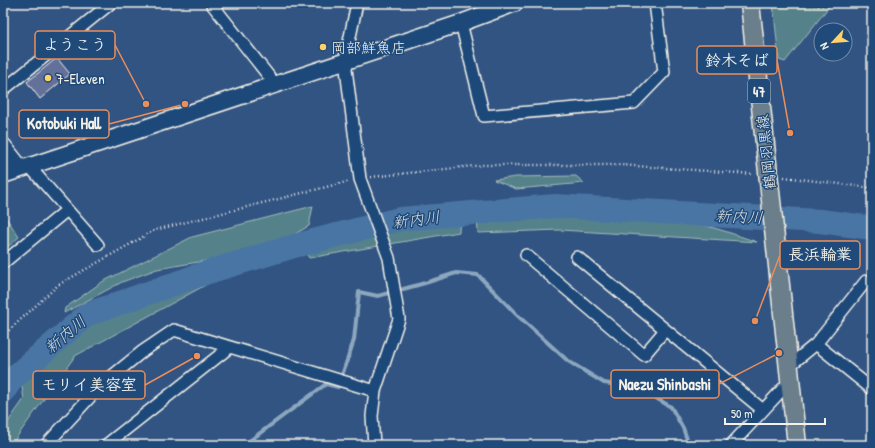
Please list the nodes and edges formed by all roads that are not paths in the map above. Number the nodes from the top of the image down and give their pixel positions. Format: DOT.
graph roads {
  1 [pos="111,3"];
  2 [pos="211,3"];
  3 [pos="357,3"];
  4 [pos="515,3"];
  5 [pos="655,3"];
  6 [pos="750,3"];
  7 [pos="461,23"];
  8 [pos="345,61"];
  9 [pos="275,84"];
  10 [pos="3,90"];
  11 [pos="3,146"];
  12 [pos="25,167"];
  13 [pos="3,175"];
  14 [pos="67,210"];
  15 [pos="98,246"];
  16 [pos="526,255"];
  17 [pos="577,257"];
  18 [pos="3,263"];
  19 [pos="872,282"];
  20 [pos="665,330"];
  21 [pos="816,344"];
  22 [pos="230,347"];
  23 [pos="790,374"];
  24 [pos="872,389"];
  25 [pos="375,391"];
  26 [pos="763,410"];
  27 [pos="46,445"];
  28 [pos="106,445"];
  29 [pos="374,445"];
  30 [pos="731,445"];
  31 [pos="797,445"];
  1 -- 10 [label="street"];
  2 -- 9 [label="street"];
  3 -- 8 [label="street"];
  4 -- 7 [label="street"];
  5 -- 7 [label="street"];
  6 -- 23 [label="main road, 鶴岡羽黒線 / 47"];
  7 -- 8 [label="street"];
  8 -- 9 [label="street"];
  8 -- 25 [label="street"];
  9 -- 12 [label="street"];
  11 -- 12 [label="street"];
  12 -- 13 [label="street"];
  12 -- 14 [label="street"];
  14 -- 15 [label="street"];
  14 -- 18 [label="street"];
  16 -- 20 [label="street"];
  17 -- 20 [label="street"];
  19 -- 21 [label="street"];
  20 -- 26 [label="street"];
  21 -- 23 [label="street"];
  21 -- 24 [label="street"];
  22 -- 25 [label="street"];
  22 -- 27 [label="street"];
  22 -- 28 [label="street"];
  23 -- 26 [label="street"];
  23 -- 31 [label="main road, 鶴岡羽黒線 / 47"];
  25 -- 29 [label="street"];
  26 -- 30 [label="street"];
}
